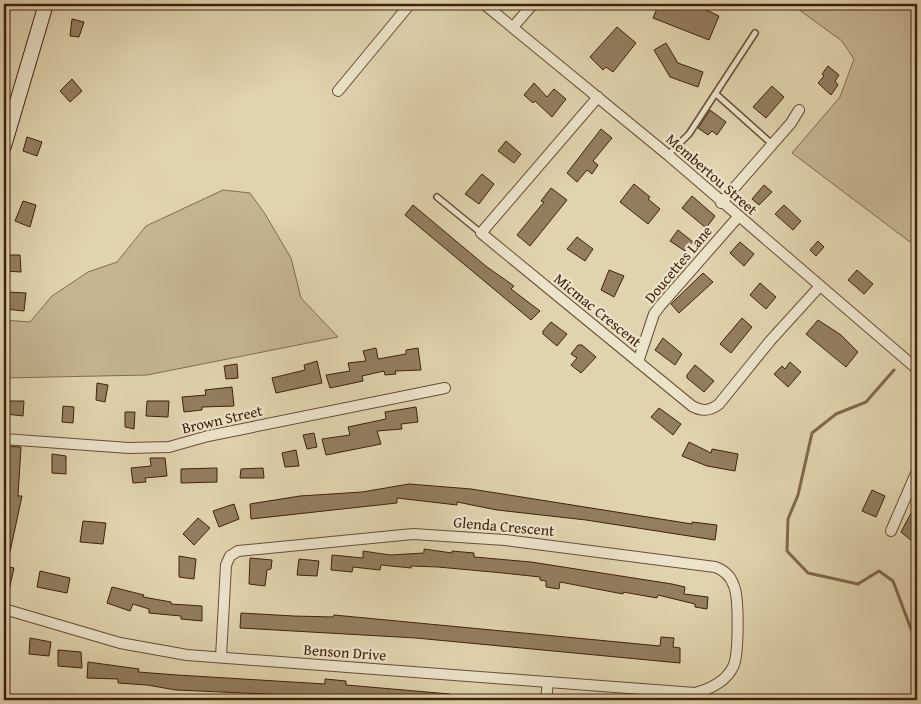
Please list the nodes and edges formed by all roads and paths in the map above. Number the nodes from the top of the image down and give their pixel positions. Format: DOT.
graph roads {
  1 [pos="410,4"];
  2 [pos="484,4"];
  3 [pos="533,4"];
  4 [pos="44,5"];
  5 [pos="513,27"];
  6 [pos="755,33"];
  7 [pos="338,91"];
  8 [pos="716,94"];
  9 [pos="598,97"];
  10 [pos="799,110"];
  11 [pos="773,144"];
  12 [pos="4,146"];
  13 [pos="668,155"];
  14 [pos="437,197"];
  15 [pos="721,203"];
  16 [pos="738,217"];
  17 [pos="481,233"];
  18 [pos="820,286"];
  19 [pos="638,362"];
  20 [pos="917,369"];
  21 [pos="444,388"];
  22 [pos="4,439"];
  23 [pos="917,471"];
  24 [pos="891,531"];
  25 [pos="4,609"];
  26 [pos="221,657"];
  27 [pos="548,682"];
  28 [pos="688,693"];
  29 [pos="546,700"];
  1 -- 7 [label="street"];
  2 -- 5 [label="street, Membertou Street"];
  3 -- 5 [label="street"];
  4 -- 12 [label="main road"];
  5 -- 9 [label="street, Membertou Street"];
  6 -- 8 [label="lane"];
  8 -- 11 [label="lane"];
  8 -- 13 [label="lane"];
  9 -- 13 [label="street, Membertou Street"];
  9 -- 17 [label="street"];
  10 -- 11 [label="street"];
  11 -- 15 [label="street"];
  13 -- 15 [label="street, Membertou Street"];
  14 -- 17 [label="lane"];
  15 -- 16 [label="street, Membertou Street"];
  16 -- 18 [label="street, Membertou Street"];
  16 -- 19 [label="street, Doucettes Lane"];
  17 -- 19 [label="street, Micmac Crescent"];
  18 -- 19 [label="street, Micmac Crescent"];
  18 -- 20 [label="street, Membertou Street"];
  21 -- 22 [label="street, Brown Street"];
  23 -- 24 [label="street"];
  25 -- 26 [label="street, Benson Drive"];
  26 -- 27 [label="street, Benson Drive"];
  26 -- 28 [label="street, Glenda Crescent"];
  27 -- 28 [label="street, Benson Drive"];
  27 -- 29 [label="street"];
}
